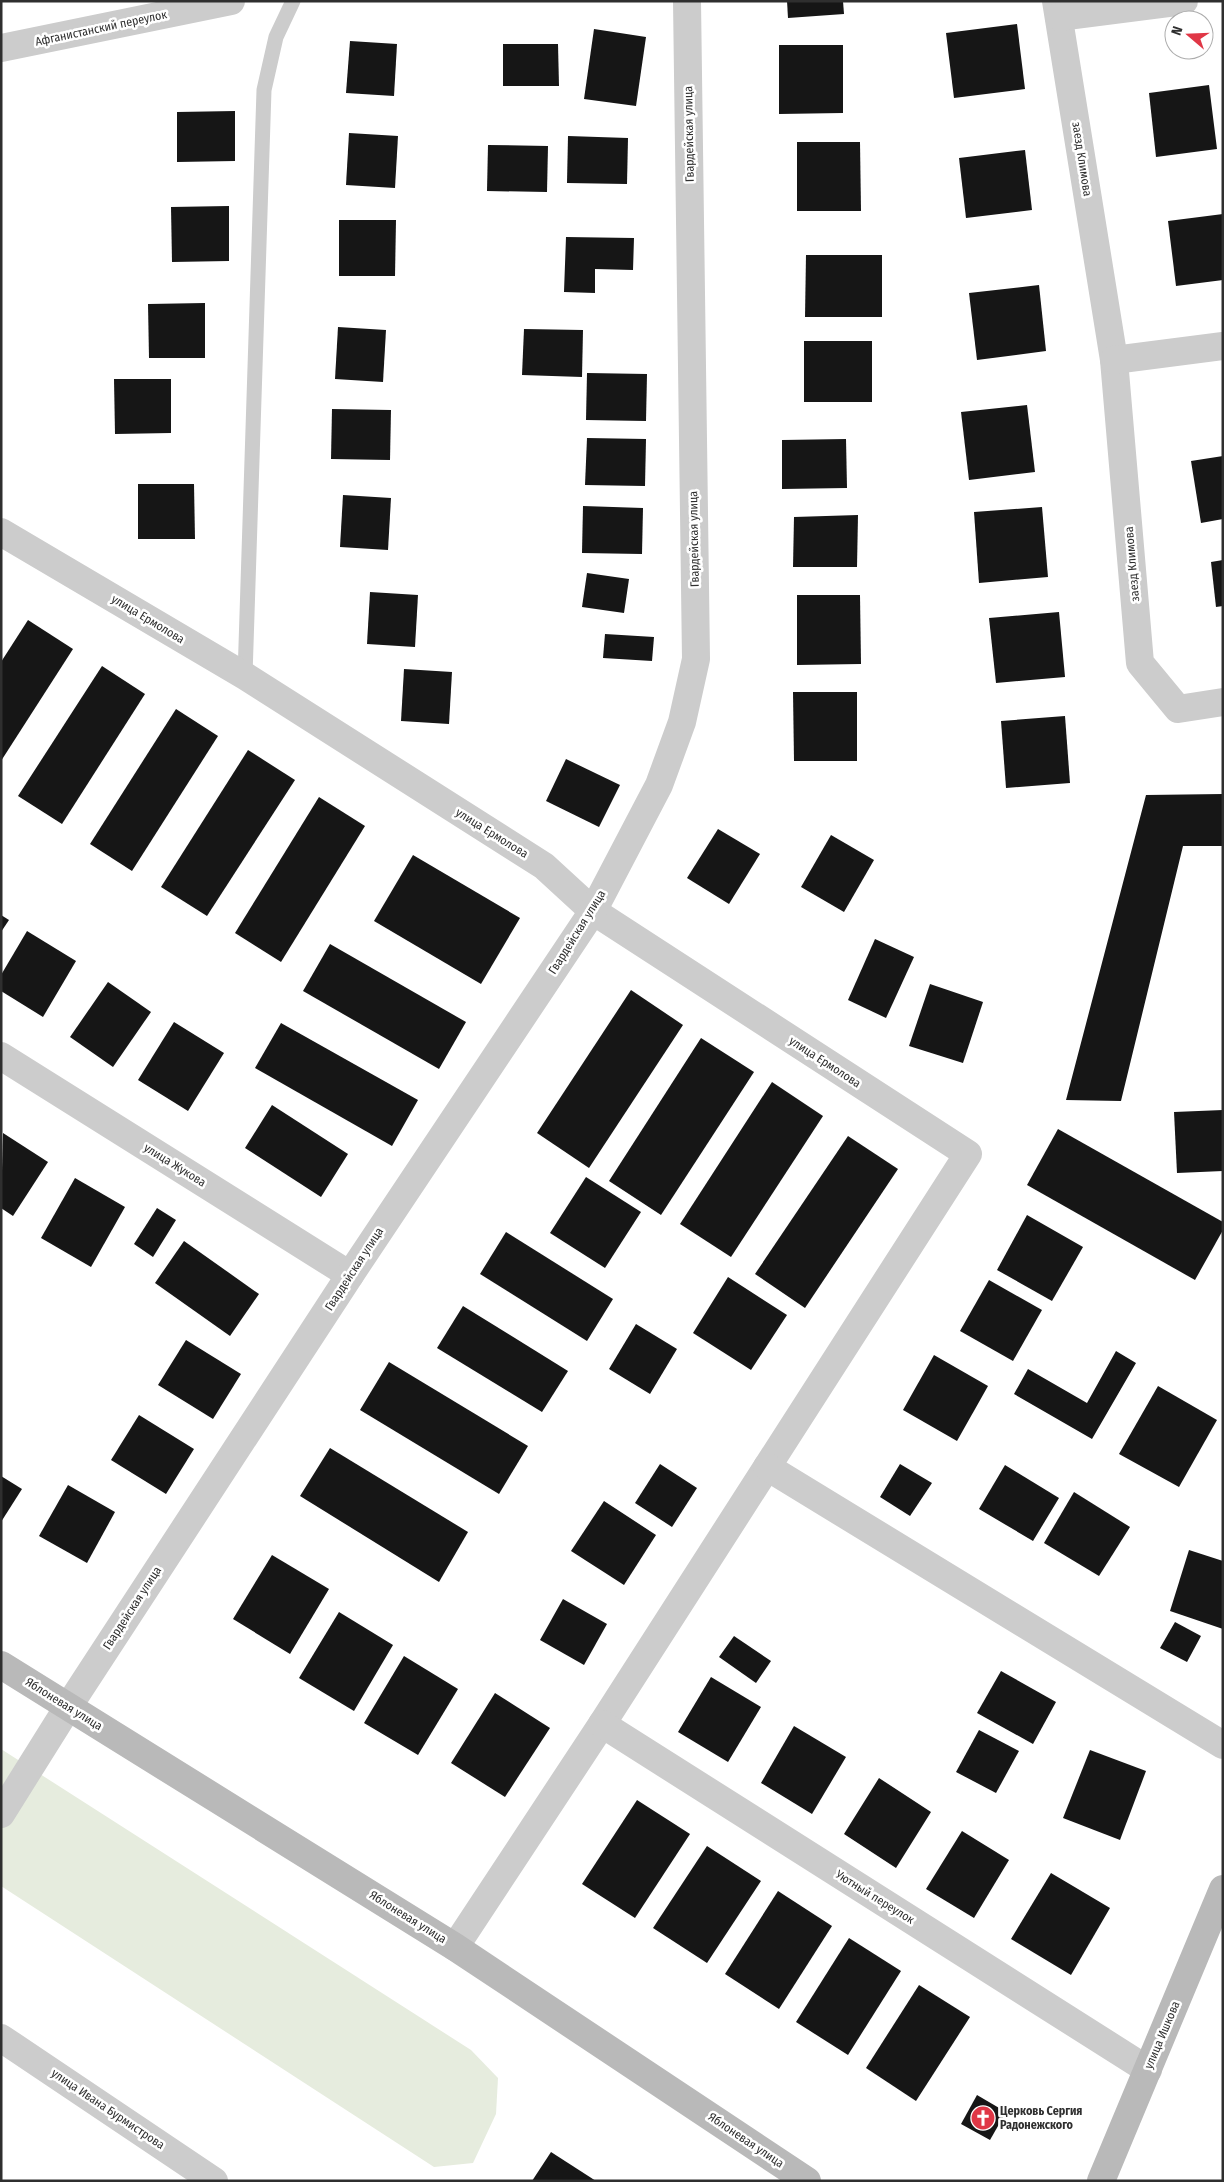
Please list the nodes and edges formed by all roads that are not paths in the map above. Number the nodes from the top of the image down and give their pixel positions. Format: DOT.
graph roads {
  1 [pos="231,1"];
  2 [pos="293,1"];
  3 [pos="687,1"];
  4 [pos="1184,1"];
  5 [pos="1058,9"];
  6 [pos="1,48"];
  7 [pos="1223,346"];
  8 [pos="1114,360"];
  9 [pos="1,532"];
  10 [pos="245,676"];
  11 [pos="1223,702"];
  12 [pos="593,911"];
  13 [pos="1,1056"];
  14 [pos="350,1275"];
  15 [pos="767,1467"];
  16 [pos="1,1665"];
  17 [pos="68,1707"];
  18 [pos="602,1724"];
  19 [pos="1223,1745"];
  20 [pos="1,1814"];
  21 [pos="1223,1889"];
  22 [pos="455,1946"];
  23 [pos="1,2038"];
  24 [pos="1148,2070"];
  25 [pos="214,2181"];
  26 [pos="808,2181"];
  27 [pos="1101,2181"];
  1 -- 6 [label="street, Афганистанский переулок"];
  2 -- 10 [label="lane"];
  3 -- 12 [label="street, Гвардейская улица"];
  4 -- 5 [label="street, заезд Климова"];
  5 -- 8 [label="street, заезд Климова"];
  7 -- 8 [label="street"];
  8 -- 11 [label="street, заезд Климова"];
  9 -- 10 [label="street, улица Ермолова"];
  10 -- 12 [label="street, улица Ермолова"];
  12 -- 14 [label="street, Гвардейская улица"];
  12 -- 15 [label="street, улица Ермолова"];
  13 -- 14 [label="street, улица Жукова"];
  14 -- 17 [label="street, Гвардейская улица"];
  15 -- 18 [label="street"];
  15 -- 19 [label="street"];
  16 -- 17 [label="street, Яблоневая улица"];
  17 -- 20 [label="street, Гвардейская улица"];
  17 -- 22 [label="street, Яблоневая улица"];
  18 -- 22 [label="street"];
  18 -- 24 [label="street, Уютный переулок"];
  21 -- 24 [label="street, улица Ишкова"];
  22 -- 26 [label="street, Яблоневая улица"];
  23 -- 25 [label="street, улица Ивана Бурмистрова"];
  24 -- 27 [label="street, улица Ишкова"];
}
